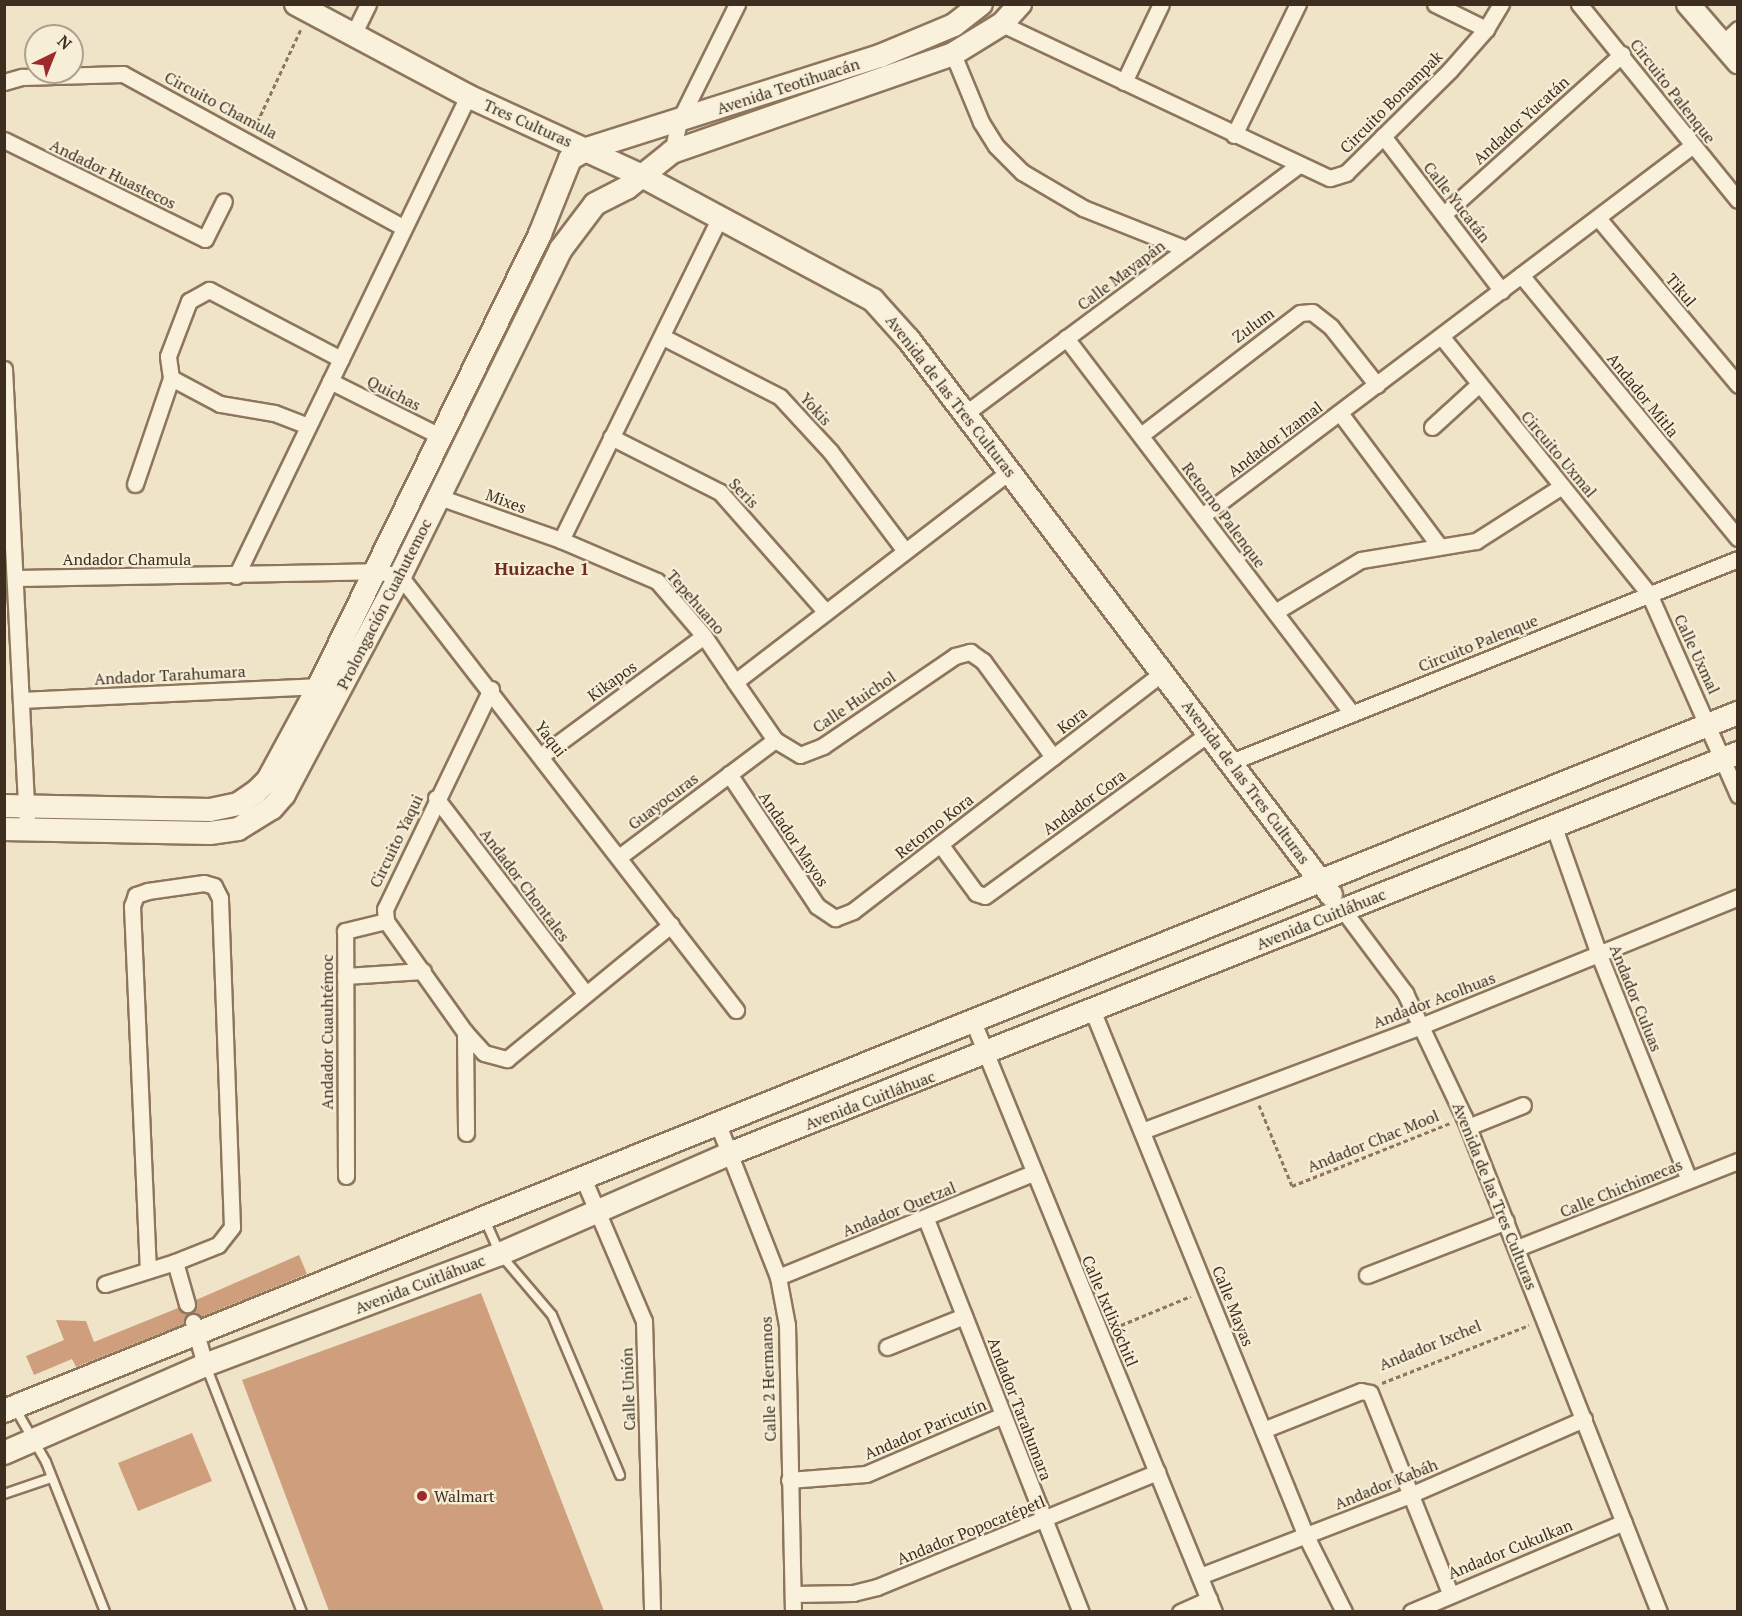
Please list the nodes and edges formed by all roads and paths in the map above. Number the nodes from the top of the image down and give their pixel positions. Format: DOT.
graph roads {
  1 [pos="368,4"];
  2 [pos="737,4"];
  3 [pos="981,4"];
  4 [pos="1020,4"];
  5 [pos="1161,4"];
  6 [pos="1298,4"];
  7 [pos="1435,4"];
  8 [pos="1501,4"];
  9 [pos="1579,4"];
  10 [pos="1688,4"];
  11 [pos="303,8"];
  12 [pos="1002,24"];
  13 [pos="1486,29"];
  14 [pos="354,33"];
  15 [pos="1730,37"];
  16 [pos="953,54"];
  17 [pos="1622,54"];
  18 [pos="1737,63"];
  19 [pos="4,82"];
  20 [pos="1124,82"];
  21 [pos="468,96"];
  22 [pos="679,121"];
  23 [pos="1234,135"];
  24 [pos="1383,136"];
  25 [pos="249,139"];
  26 [pos="4,140"];
  27 [pos="1693,145"];
  28 [pos="588,149"];
  29 [pos="672,152"];
  30 [pos="1299,165"];
  31 [pos="640,175"];
  32 [pos="1737,200"];
  33 [pos="224,201"];
  34 [pos="1445,213"];
  35 [pos="1598,218"];
  36 [pos="719,219"];
  37 [pos="404,228"];
  38 [pos="1186,249"];
  39 [pos="1521,275"];
  40 [pos="1502,291"];
  41 [pos="1442,336"];
  42 [pos="663,337"];
  43 [pos="1066,338"];
  44 [pos="341,359"];
  45 [pos="4,369"];
  46 [pos="169,375"];
  47 [pos="330,381"];
  48 [pos="1377,385"];
  49 [pos="1478,385"];
  50 [pos="1737,385"];
  51 [pos="1340,413"];
  52 [pos="966,414"];
  53 [pos="308,426"];
  54 [pos="1432,426"];
  55 [pos="1141,435"];
  56 [pos="442,437"];
  57 [pos="611,437"];
  58 [pos="1009,472"];
  59 [pos="135,484"];
  60 [pos="1562,486"];
  61 [pos="439,497"];
  62 [pos="1202,516"];
  63 [pos="1737,538"];
  64 [pos="561,540"];
  65 [pos="1439,546"];
  66 [pos="904,551"];
  67 [pos="1737,559"];
  68 [pos="375,570"];
  69 [pos="236,576"];
  70 [pos="400,576"];
  71 [pos="18,578"];
  72 [pos="1649,594"];
  73 [pos="824,610"];
  74 [pos="1275,612"];
  75 [pos="704,636"];
  76 [pos="970,652"];
  77 [pos="1163,672"];
  78 [pos="735,682"];
  79 [pos="319,686"];
  80 [pos="491,689"];
  81 [pos="23,700"];
  82 [pos="1352,713"];
  83 [pos="1737,713"];
  84 [pos="1710,724"];
  85 [pos="1209,733"];
  86 [pos="775,740"];
  87 [pos="541,756"];
  88 [pos="1730,756"];
  89 [pos="1053,757"];
  90 [pos="1231,762"];
  91 [pos="729,774"];
  92 [pos="1737,795"];
  93 [pos="436,798"];
  94 [pos="15,806"];
  95 [pos="1554,827"];
  96 [pos="4,829"];
  97 [pos="27,829"];
  98 [pos="940,844"];
  99 [pos="619,857"];
  100 [pos="1321,884"];
  101 [pos="1737,897"];
  102 [pos="1343,910"];
  103 [pos="835,918"];
  104 [pos="386,921"];
  105 [pos="671,926"];
  106 [pos="1599,955"];
  107 [pos="423,971"];
  108 [pos="345,976"];
  109 [pos="585,993"];
  110 [pos="736,1010"];
  111 [pos="1093,1012"];
  112 [pos="974,1024"];
  113 [pos="1421,1026"];
  114 [pos="465,1032"];
  115 [pos="987,1054"];
  116 [pos="1253,1089"];
  117 [pos="1523,1105"];
  118 [pos="717,1122"];
  119 [pos="1466,1122"];
  120 [pos="1142,1131"];
  121 [pos="466,1133"];
  122 [pos="729,1154"];
  123 [pos="1737,1161"];
  124 [pos="1033,1173"];
  125 [pos="346,1176"];
  126 [pos="583,1178"];
  127 [pos="1689,1180"];
  128 [pos="597,1212"];
  129 [pos="484,1219"];
  130 [pos="926,1219"];
  131 [pos="1506,1221"];
  132 [pos="1517,1248"];
  133 [pos="500,1254"];
  134 [pos="175,1262"];
  135 [pos="148,1270"];
  136 [pos="1367,1275"];
  137 [pos="778,1278"];
  138 [pos="105,1284"];
  139 [pos="1207,1290"];
  140 [pos="187,1304"];
  141 [pos="964,1316"];
  142 [pos="1544,1319"];
  143 [pos="195,1327"];
  144 [pos="1100,1334"];
  145 [pos="887,1347"];
  146 [pos="206,1365"];
  147 [pos="1370,1393"];
  148 [pos="9,1409"];
  149 [pos="1004,1415"];
  150 [pos="1584,1419"];
  151 [pos="1263,1430"];
  152 [pos="31,1442"];
  153 [pos="4,1453"];
  154 [pos="1157,1472"];
  155 [pos="620,1475"];
  156 [pos="51,1478"];
  157 [pos="789,1480"];
  158 [pos="4,1494"];
  159 [pos="1410,1495"];
  160 [pos="1044,1520"];
  161 [pos="1624,1522"];
  162 [pos="1306,1536"];
  163 [pos="1200,1576"];
  164 [pos="1450,1593"];
  165 [pos="793,1594"];
  166 [pos="1211,1605"];
  167 [pos="105,1611"];
  168 [pos="302,1611"];
  169 [pos="652,1611"];
  170 [pos="793,1611"];
  171 [pos="1081,1611"];
  172 [pos="1180,1611"];
  173 [pos="1344,1611"];
  174 [pos="1411,1611"];
  175 [pos="1659,1611"];
  1 -- 14 [label="street"];
  2 -- 22 [label="street"];
  3 -- 22 [label="street, Avenida Teotihuacán"];
  4 -- 12 [label="street, Avenida Teotihuacán"];
  5 -- 20 [label="street"];
  6 -- 23 [label="street"];
  7 -- 13 [label="street"];
  8 -- 13 [label="street, Circuito Bonampak"];
  9 -- 17 [label="street, Circuito Palenque"];
  10 -- 15 [label="street"];
  11 -- 14 [label="street"];
  11 -- 25 [label="path"];
  12 -- 16 [label="street, Avenida Teotihuacán"];
  12 -- 20 [label="street, Circuito Bonampak"];
  13 -- 24 [label="street, Circuito Bonampak"];
  14 -- 21 [label="street"];
  15 -- 18 [label="street"];
  16 -- 29 [label="street, Avenida Teotihuacán"];
  16 -- 38 [label="street"];
  17 -- 27 [label="street, Circuito Palenque"];
  17 -- 34 [label="street, Andador Yucatán"];
  19 -- 25 [label="street, Circuito Chamula"];
  20 -- 23 [label="street, Circuito Bonampak"];
  21 -- 28 [label="street, Tres Culturas"];
  21 -- 37 [label="street"];
  22 -- 28 [label="street, Avenida Teotihuacán"];
  22 -- 29 [label="street"];
  23 -- 30 [label="street, Circuito Bonampak"];
  24 -- 30 [label="street, Circuito Bonampak"];
  24 -- 34 [label="street, Calle Yucatán"];
  25 -- 37 [label="street, Circuito Chamula"];
  26 -- 33 [label="street, Andador Huastecos"];
  27 -- 32 [label="street, Circuito Palenque"];
  27 -- 35 [label="street"];
  28 -- 31 [label="street, Avenida de las Tres Culturas"];
  28 -- 56 [label="street, Prolongación Cuahutemoc"];
  29 -- 31 [label="street, Avenida Teotihuacán"];
  30 -- 38 [label="street, Calle Mayapán"];
  31 -- 36 [label="street, Avenida de las Tres Culturas"];
  31 -- 61 [label="street, Prolongación Cuahutemoc"];
  34 -- 40 [label="street, Calle Yucatán"];
  35 -- 39 [label="street"];
  35 -- 50 [label="street, Tikul"];
  36 -- 42 [label="street"];
  36 -- 52 [label="street, Avenida de las Tres Culturas"];
  37 -- 44 [label="street"];
  38 -- 43 [label="street, Calle Mayapán"];
  39 -- 40 [label="street"];
  39 -- 63 [label="street, Andador Mitla"];
  40 -- 41 [label="street"];
  41 -- 48 [label="street"];
  41 -- 49 [label="street, Circuito Uxmal"];
  42 -- 57 [label="street"];
  42 -- 66 [label="street, Yokis"];
  43 -- 52 [label="street, Calle Mayapán"];
  43 -- 55 [label="street, Retorno Palenque"];
  44 -- 46 [label="street"];
  44 -- 47 [label="street"];
  45 -- 71 [label="street"];
  46 -- 53 [label="street"];
  46 -- 59 [label="street"];
  47 -- 53 [label="street"];
  47 -- 56 [label="street, Quichas"];
  48 -- 51 [label="street"];
  48 -- 55 [label="street, Zulum"];
  49 -- 54 [label="street"];
  49 -- 60 [label="street, Circuito Uxmal"];
  51 -- 62 [label="street, Andador Izamal"];
  51 -- 65 [label="street"];
  52 -- 58 [label="street, Avenida de las Tres Culturas"];
  53 -- 69 [label="street"];
  55 -- 62 [label="street, Retorno Palenque"];
  56 -- 68 [label="street, Prolongación Cuahutemoc"];
  57 -- 64 [label="street"];
  57 -- 73 [label="street, Seris"];
  58 -- 66 [label="street"];
  58 -- 77 [label="street, Avenida de las Tres Culturas"];
  60 -- 65 [label="street"];
  60 -- 72 [label="street, Circuito Uxmal"];
  61 -- 64 [label="street, Mixes"];
  61 -- 70 [label="street, Prolongación Cuahutemoc"];
  62 -- 74 [label="street, Retorno Palenque"];
  64 -- 75 [label="street, Tepehuano"];
  65 -- 74 [label="street"];
  66 -- 73 [label="street"];
  67 -- 72 [label="street, Circuito Palenque"];
  68 -- 69 [label="street, Andador Chamula"];
  68 -- 70 [label="street, Andador Chamula"];
  68 -- 79 [label="street, Prolongación Cuahutemoc"];
  69 -- 71 [label="street, Andador Chamula"];
  70 -- 80 [label="street, Yaqui"];
  70 -- 97 [label="street, Prolongación Cuahutemoc"];
  71 -- 81 [label="street"];
  72 -- 82 [label="street, Circuito Palenque"];
  72 -- 84 [label="street, Calle Uxmal"];
  73 -- 78 [label="street"];
  74 -- 82 [label="street, Retorno Palenque"];
  75 -- 78 [label="street, Tepehuano"];
  75 -- 87 [label="street, Kikapos"];
  76 -- 86 [label="street, Calle Huichol"];
  76 -- 89 [label="street, Kora"];
  77 -- 85 [label="street, Avenida de las Tres Culturas"];
  77 -- 89 [label="street, Kora"];
  78 -- 86 [label="street, Tepehuano"];
  79 -- 81 [label="street, Andador Tarahumara"];
  79 -- 94 [label="street, Prolongación Cuahutemoc"];
  80 -- 87 [label="street, Yaqui"];
  80 -- 93 [label="street, Circuito Yaqui"];
  81 -- 94 [label="street"];
  82 -- 90 [label="street, Circuito Palenque"];
  83 -- 84 [label="street, Avenida Cuitláhuac"];
  84 -- 88 [label="street, Calle Uxmal"];
  84 -- 100 [label="street, Avenida Cuitláhuac"];
  85 -- 90 [label="street, Avenida de las Tres Culturas"];
  85 -- 98 [label="street, Andador Cora"];
  86 -- 91 [label="street"];
  87 -- 99 [label="street, Yaqui"];
  88 -- 92 [label="street, Calle Uxmal"];
  88 -- 95 [label="street, Avenida Cuitláhuac"];
  89 -- 98 [label="street, Retorno Kora"];
  90 -- 100 [label="street, Avenida de las Tres Culturas"];
  91 -- 99 [label="street, Guayocuras"];
  91 -- 103 [label="street, Andador Mayos"];
  93 -- 104 [label="street, Circuito Yaqui"];
  93 -- 109 [label="street, Andador Chontales"];
  94 -- 97 [label="street"];
  95 -- 102 [label="street, Avenida Cuitláhuac"];
  95 -- 106 [label="street, Andador Culuas"];
  96 -- 97 [label="street, Prolongación Cuahutemoc"];
  98 -- 103 [label="street, Retorno Kora"];
  99 -- 105 [label="street, Yaqui"];
  100 -- 102 [label="street, Avenida de las Tres Culturas"];
  100 -- 112 [label="street, Avenida Cuitláhuac"];
  101 -- 106 [label="street, Andador Acolhuas"];
  102 -- 111 [label="street, Avenida Cuitláhuac"];
  102 -- 113 [label="street, Avenida de las Tres Culturas"];
  104 -- 107 [label="street"];
  104 -- 108 [label="street, Andador Cuauhtémoc"];
  105 -- 109 [label="street"];
  105 -- 110 [label="street"];
  106 -- 113 [label="street, Andador Acolhuas"];
  106 -- 127 [label="street, Andador Culuas"];
  107 -- 108 [label="street"];
  107 -- 114 [label="street"];
  108 -- 125 [label="street, Andador Cuauhtémoc"];
  109 -- 114 [label="street"];
  111 -- 115 [label="street, Avenida Cuitláhuac"];
  111 -- 120 [label="street, Calle Mayas"];
  112 -- 115 [label="street, Calle Ixtlixóchitl"];
  112 -- 118 [label="street, Avenida Cuitláhuac"];
  113 -- 116 [label="street, Andador Acolhuas"];
  113 -- 119 [label="street, Avenida de las Tres Culturas"];
  114 -- 121 [label="street"];
  115 -- 122 [label="street, Avenida Cuitláhuac"];
  115 -- 124 [label="street, Calle Ixtlixóchitl"];
  116 -- 119 [label="path, Andador Chac Mool"];
  116 -- 120 [label="street, Andador Acolhuas"];
  117 -- 119 [label="street"];
  118 -- 122 [label="street, Calle 2 Hermanos"];
  118 -- 126 [label="street, Avenida Cuitláhuac"];
  119 -- 131 [label="street, Avenida de las Tres Culturas"];
  120 -- 139 [label="street, Calle Mayas"];
  122 -- 128 [label="street, Avenida Cuitláhuac"];
  122 -- 137 [label="street, Calle 2 Hermanos"];
  123 -- 127 [label="street, Calle Chichimecas"];
  124 -- 130 [label="street, Andador Quetzal"];
  124 -- 144 [label="street, Calle Ixtlixóchitl"];
  126 -- 128 [label="street, Calle Unión"];
  126 -- 129 [label="street, Avenida Cuitláhuac"];
  127 -- 132 [label="street, Calle Chichimecas"];
  128 -- 133 [label="street, Avenida Cuitláhuac"];
  128 -- 169 [label="street, Calle Unión"];
  129 -- 133 [label="lane"];
  129 -- 143 [label="street, Avenida Cuitláhuac"];
  130 -- 137 [label="street, Andador Quetzal"];
  130 -- 141 [label="street, Andador Tarahumara"];
  131 -- 132 [label="street, Avenida de las Tres Culturas"];
  131 -- 136 [label="street"];
  132 -- 142 [label="street, Avenida de las Tres Culturas"];
  133 -- 146 [label="street, Avenida Cuitláhuac"];
  133 -- 155 [label="lane"];
  134 -- 135 [label="street"];
  134 -- 135 [label="street"];
  134 -- 140 [label="street"];
  135 -- 138 [label="street"];
  137 -- 157 [label="street, Calle 2 Hermanos"];
  139 -- 144 [label="path"];
  139 -- 151 [label="street, Calle Mayas"];
  141 -- 145 [label="street"];
  141 -- 149 [label="street, Andador Tarahumara"];
  142 -- 147 [label="path, Andador Ixchel"];
  142 -- 150 [label="street, Avenida de las Tres Culturas"];
  143 -- 146 [label="street"];
  143 -- 148 [label="street, Avenida Cuitláhuac"];
  144 -- 154 [label="street, Calle Ixtlixóchitl"];
  146 -- 152 [label="street, Avenida Cuitláhuac"];
  146 -- 168 [label="lane"];
  147 -- 151 [label="street, Andador Ixchel"];
  147 -- 159 [label="street"];
  148 -- 152 [label="lane"];
  149 -- 157 [label="street, Andador Paricutín"];
  149 -- 160 [label="street, Andador Tarahumara"];
  150 -- 159 [label="street, Andador Kabáh"];
  150 -- 161 [label="street, Avenida de las Tres Culturas"];
  151 -- 162 [label="street, Calle Mayas"];
  152 -- 153 [label="street, Avenida Cuitláhuac"];
  152 -- 156 [label="lane"];
  154 -- 160 [label="street, Andador Popocatépetl"];
  154 -- 163 [label="street, Calle Ixtlixóchitl"];
  156 -- 158 [label="lane"];
  156 -- 167 [label="lane"];
  157 -- 165 [label="street, Calle 2 Hermanos"];
  159 -- 162 [label="street, Andador Kabáh"];
  159 -- 164 [label="street"];
  160 -- 165 [label="street, Andador Popocatépetl"];
  160 -- 171 [label="street, Andador Tarahumara"];
  161 -- 164 [label="street, Andador Cukulkan"];
  161 -- 175 [label="street, Avenida de las Tres Culturas"];
  162 -- 163 [label="street, Andador Kabáh"];
  162 -- 173 [label="street, Calle Mayas"];
  163 -- 166 [label="street, Calle Ixtlixóchitl"];
  164 -- 174 [label="street, Andador Cukulkan"];
  165 -- 170 [label="street, Calle 2 Hermanos"];
  166 -- 172 [label="street"];
}
